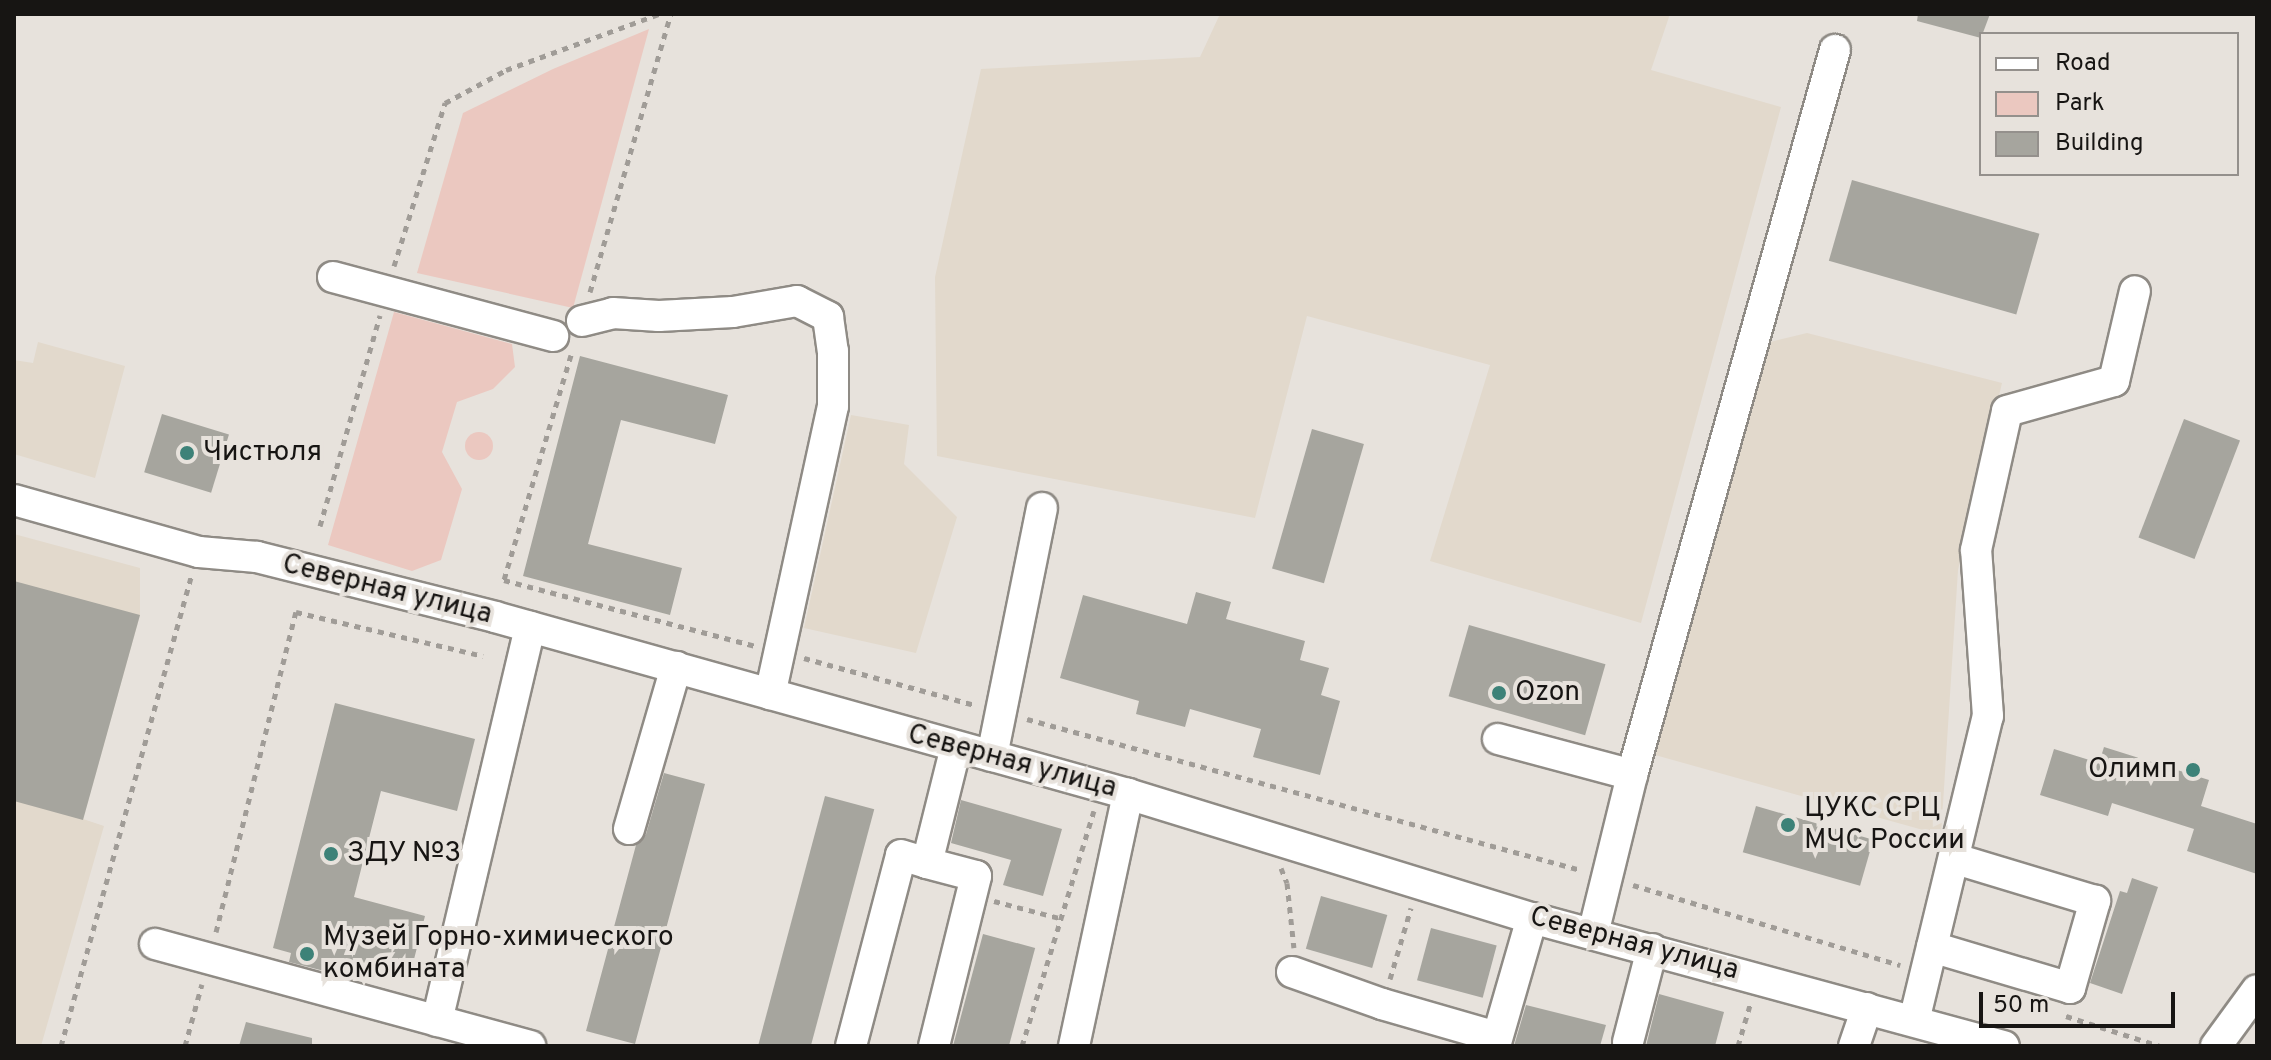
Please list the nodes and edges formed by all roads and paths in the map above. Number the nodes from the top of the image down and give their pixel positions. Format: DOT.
graph roads {
  1 [pos="659,14"];
  2 [pos="671,14"];
  3 [pos="1835,50"];
  4 [pos="333,277"];
  5 [pos="2135,291"];
  6 [pos="386,292"];
  7 [pos="582,321"];
  8 [pos="553,336"];
  9 [pos="14,500"];
  10 [pos="1042,508"];
  11 [pos="320,526"];
  12 [pos="199,552"];
  13 [pos="504,580"];
  14 [pos="530,627"];
  15 [pos="483,656"];
  16 [pos="676,667"];
  17 [pos="770,694"];
  18 [pos="1015,716"];
  19 [pos="1079,733"];
  20 [pos="1498,739"];
  21 [pos="956,747"];
  22 [pos="992,756"];
  23 [pos="1632,775"];
  24 [pos="1124,806"];
  25 [pos="629,829"];
  26 [pos="1956,859"];
  27 [pos="927,863"];
  28 [pos="1294,868"];
  29 [pos="984,899"];
  30 [pos="1413,903"];
  31 [pos="1532,918"];
  32 [pos="1063,919"];
  33 [pos="1593,934"];
  34 [pos="155,944"];
  35 [pos="1932,947"];
  36 [pos="1652,949"];
  37 [pos="210,959"];
  38 [pos="1292,972"];
  39 [pos="2257,990"];
  40 [pos="1736,999"];
  41 [pos="1382,1004"];
  42 [pos="1750,1004"];
  43 [pos="1766,1008"];
  44 [pos="1867,1008"];
  45 [pos="437,1021"];
  46 [pos="1914,1021"];
  47 [pos="1495,1042"];
  48 [pos="1628,1042"];
  49 [pos="61,1046"];
  50 [pos="185,1046"];
  51 [pos="530,1046"];
  52 [pos="851,1046"];
  53 [pos="934,1046"];
  54 [pos="1022,1046"];
  55 [pos="1074,1046"];
  56 [pos="1738,1046"];
  57 [pos="1854,1046"];
  58 [pos="2003,1046"];
  59 [pos="2216,1046"];
  1 -- 6 [label="path"];
  2 -- 7 [label="path"];
  3 -- 23 [label="street"];
  4 -- 6 [label="street"];
  5 -- 26 [label="street"];
  6 -- 8 [label="street"];
  6 -- 11 [label="path"];
  7 -- 13 [label="path"];
  7 -- 17 [label="street"];
  9 -- 12 [label="street, Северная улица"];
  10 -- 22 [label="street"];
  12 -- 14 [label="street, Северная улица"];
  12 -- 49 [label="path"];
  14 -- 16 [label="street, Северная улица"];
  14 -- 45 [label="street"];
  15 -- 37 [label="path"];
  16 -- 17 [label="street, Северная улица"];
  16 -- 25 [label="street"];
  17 -- 21 [label="street, Северная улица"];
  18 -- 19 [label="path"];
  20 -- 23 [label="street"];
  21 -- 22 [label="street, Северная улица"];
  21 -- 27 [label="street"];
  22 -- 24 [label="street, Северная улица"];
  23 -- 33 [label="street"];
  24 -- 31 [label="street, Северная улица"];
  24 -- 32 [label="path"];
  24 -- 55 [label="street"];
  26 -- 35 [label="street"];
  26 -- 35 [label="street"];
  27 -- 52 [label="street"];
  27 -- 53 [label="street"];
  28 -- 38 [label="path"];
  29 -- 32 [label="path"];
  30 -- 41 [label="path"];
  31 -- 33 [label="street, Северная улица"];
  31 -- 47 [label="street"];
  32 -- 54 [label="path"];
  33 -- 36 [label="street, Северная улица"];
  34 -- 37 [label="street"];
  35 -- 46 [label="street"];
  36 -- 44 [label="street, Северная улица"];
  36 -- 48 [label="street"];
  37 -- 45 [label="street"];
  37 -- 50 [label="path"];
  38 -- 41 [label="street"];
  39 -- 59 [label="street"];
  40 -- 42 [label="path"];
  41 -- 47 [label="street"];
  42 -- 43 [label="path"];
  42 -- 56 [label="path"];
  44 -- 46 [label="street, Северная улица"];
  44 -- 57 [label="street"];
  45 -- 51 [label="street"];
  46 -- 58 [label="street, Северная улица"];
}
